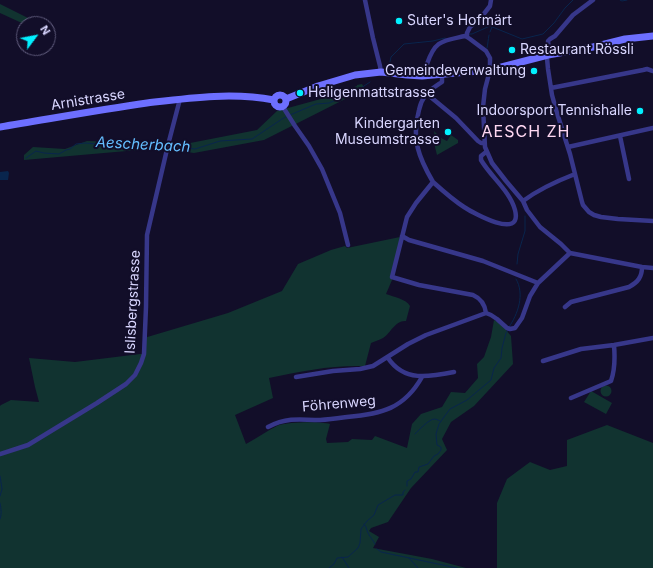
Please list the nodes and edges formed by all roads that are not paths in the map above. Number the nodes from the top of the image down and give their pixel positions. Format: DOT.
graph roads {
  1 [pos="365,0"];
  2 [pos="491,0"];
  3 [pos="593,0"];
  4 [pos="467,35"];
  5 [pos="653,36"];
  6 [pos="548,55"];
  7 [pos="490,70"];
  8 [pos="653,71"];
  9 [pos="381,72"];
  10 [pos="442,75"];
  11 [pos="422,76"];
  12 [pos="551,88"];
  13 [pos="427,94"];
  14 [pos="180,99"];
  15 [pos="286,99"];
  16 [pos="274,100"];
  17 [pos="286,112"];
  18 [pos="0,127"];
  19 [pos="653,128"];
  20 [pos="620,136"];
  21 [pos="484,143"];
  22 [pos="568,147"];
  23 [pos="486,152"];
  24 [pos="575,174"];
  25 [pos="629,179"];
  26 [pos="433,182"];
  27 [pos="523,201"];
  28 [pos="653,221"];
  29 [pos="402,236"];
  30 [pos="348,245"];
  31 [pos="570,253"];
  32 [pos="642,267"];
  33 [pos="653,268"];
  34 [pos="538,283"];
  35 [pos="564,307"];
  36 [pos="486,313"];
  37 [pos="653,338"];
  38 [pos="614,345"];
  39 [pos="388,358"];
  40 [pos="543,361"];
  41 [pos="454,372"];
  42 [pos="296,377"];
  43 [pos="422,377"];
  44 [pos="571,398"];
  45 [pos="268,427"];
  46 [pos="0,454"];
  1 -- 9 [label="street"];
  2 -- 4 [label="street"];
  3 -- 6 [label="street"];
  4 -- 7 [label="street"];
  4 -- 11 [label="street"];
  5 -- 6 [label="street"];
  6 -- 7 [label="street"];
  6 -- 12 [label="street"];
  7 -- 10 [label="street"];
  7 -- 21 [label="street"];
  8 -- 12 [label="street"];
  9 -- 11 [label="street"];
  9 -- 15 [label="street"];
  10 -- 11 [label="street"];
  10 -- 13 [label="street"];
  12 -- 22 [label="street"];
  13 -- 21 [label="street"];
  13 -- 26 [label="street"];
  14 -- 16 [label="street, Arnistrasse"];
  14 -- 18 [label="street, Arnistrasse"];
  14 -- 46 [label="street, Islisbergstrasse"];
  15 -- 16 [label="street, Arnistrasse"];
  15 -- 17 [label="street"];
  16 -- 17 [label="street"];
  17 -- 30 [label="street"];
  19 -- 20 [label="street"];
  20 -- 22 [label="street"];
  20 -- 25 [label="street"];
  21 -- 23 [label="street"];
  22 -- 24 [label="street"];
  23 -- 26 [label="street"];
  23 -- 27 [label="street"];
  24 -- 27 [label="street"];
  24 -- 28 [label="street"];
  26 -- 29 [label="street"];
  27 -- 31 [label="street"];
  29 -- 34 [label="street"];
  29 -- 36 [label="street"];
  31 -- 32 [label="street"];
  31 -- 34 [label="street"];
  32 -- 33 [label="street"];
  32 -- 35 [label="street"];
  34 -- 36 [label="street"];
  36 -- 39 [label="street"];
  37 -- 38 [label="street"];
  38 -- 40 [label="street"];
  38 -- 44 [label="street"];
  39 -- 42 [label="street"];
  39 -- 43 [label="street"];
  41 -- 43 [label="street"];
  43 -- 45 [label="street, Föhrenweg"];
}
